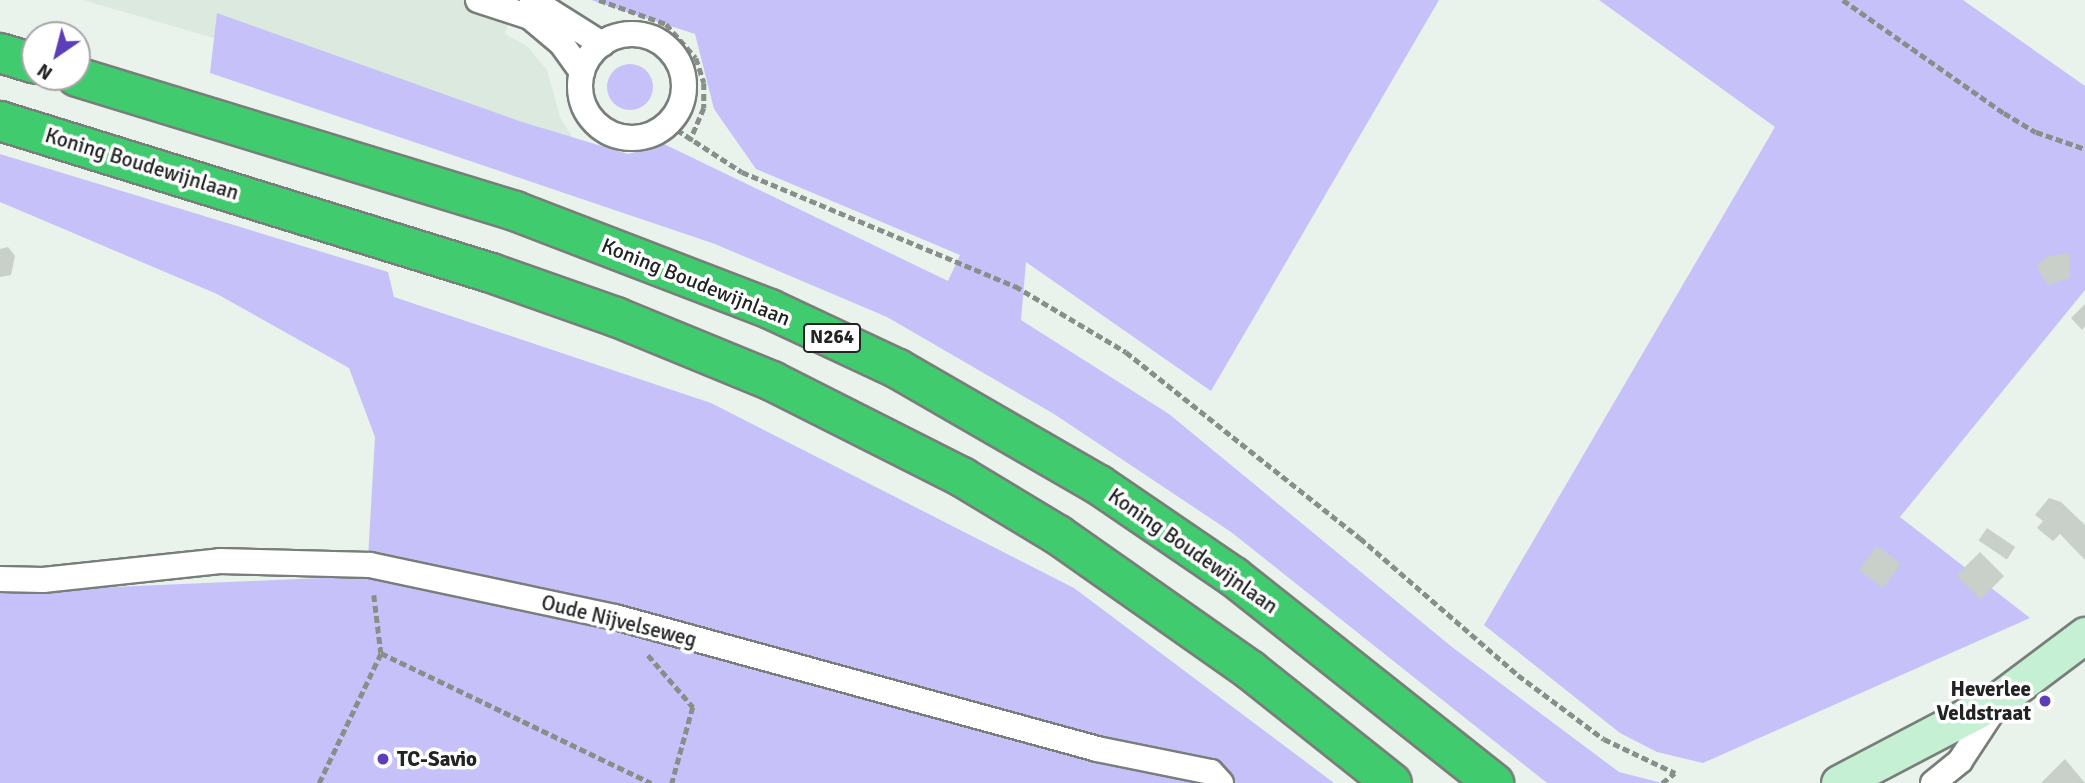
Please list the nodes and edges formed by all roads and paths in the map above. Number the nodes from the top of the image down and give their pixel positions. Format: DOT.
graph roads {
  1 [pos="478,0"];
  2 [pos="532,0"];
  3 [pos="599,0"];
  4 [pos="1843,0"];
  5 [pos="602,44"];
  6 [pos="0,53"];
  7 [pos="21,60"];
  8 [pos="582,72"];
  9 [pos="91,81"];
  10 [pos="0,121"];
  11 [pos="668,124"];
  12 [pos="690,141"];
  13 [pos="2085,149"];
  14 [pos="370,565"];
  15 [pos="0,579"];
  16 [pos="615,617"];
  17 [pos="2085,635"];
  18 [pos="381,653"];
  19 [pos="2001,698"];
  20 [pos="318,783"];
  21 [pos="651,783"];
  22 [pos="672,783"];
  23 [pos="1221,783"];
  24 [pos="1392,783"];
  25 [pos="1494,783"];
  26 [pos="1662,783"];
  27 [pos="1839,783"];
  28 [pos="1933,783"];
  1 -- 8 [label="street"];
  2 -- 5 [label="street"];
  3 -- 12 [label="path"];
  4 -- 13 [label="path"];
  5 -- 8 [label="street"];
  5 -- 11 [label="street"];
  6 -- 7 [label="highway"];
  8 -- 11 [label="street"];
  9 -- 25 [label="highway, Koning Boudewijnlaan / N264"];
  10 -- 24 [label="highway, Koning Boudewijnlaan"];
  11 -- 12 [label="path"];
  12 -- 26 [label="path"];
  14 -- 15 [label="street, Oude Nijvelseweg"];
  14 -- 16 [label="street, Oude Nijvelseweg"];
  14 -- 18 [label="path"];
  16 -- 22 [label="path"];
  16 -- 23 [label="street, Oude Nijvelseweg"];
  17 -- 19 [label="main road"];
  18 -- 20 [label="path"];
  18 -- 21 [label="path"];
  19 -- 27 [label="main road"];
  19 -- 28 [label="street"];
}
